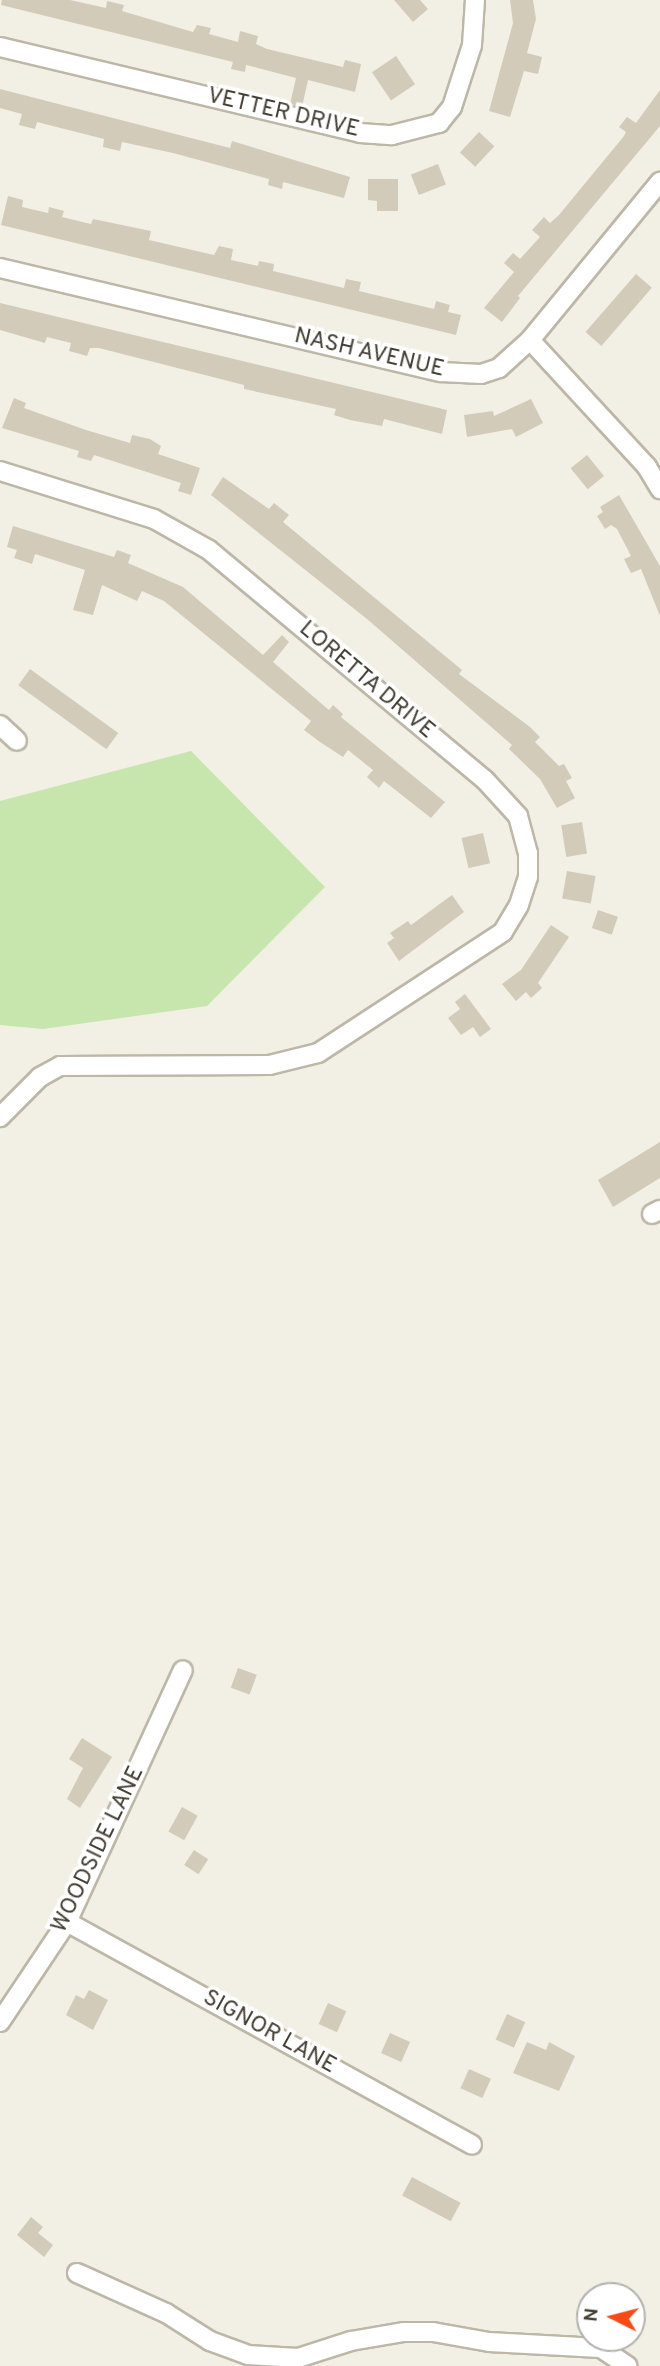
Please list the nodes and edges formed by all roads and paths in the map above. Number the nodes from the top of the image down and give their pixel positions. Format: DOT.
graph roads {
  1 [pos="475,0"];
  2 [pos="0,47"];
  3 [pos="660,182"];
  4 [pos="0,268"];
  5 [pos="530,340"];
  6 [pos="0,471"];
  7 [pos="660,489"];
  8 [pos="0,725"];
  9 [pos="17,741"];
  10 [pos="0,1117"];
  11 [pos="183,1670"];
  12 [pos="67,1922"];
  13 [pos="0,2022"];
  14 [pos="472,2145"];
  15 [pos="77,2273"];
  16 [pos="628,2366"];
  1 -- 2 [label="street, VETTER DRIVE"];
  3 -- 5 [label="street, NASH AVENUE"];
  4 -- 5 [label="street, NASH AVENUE"];
  5 -- 7 [label="street"];
  6 -- 10 [label="street, LORETTA DRIVE"];
  8 -- 9 [label="street"];
  11 -- 12 [label="street, WOODSIDE LANE"];
  12 -- 13 [label="street, WOODSIDE LANE"];
  12 -- 14 [label="street, SIGNOR LANE"];
  15 -- 16 [label="street"];
}
